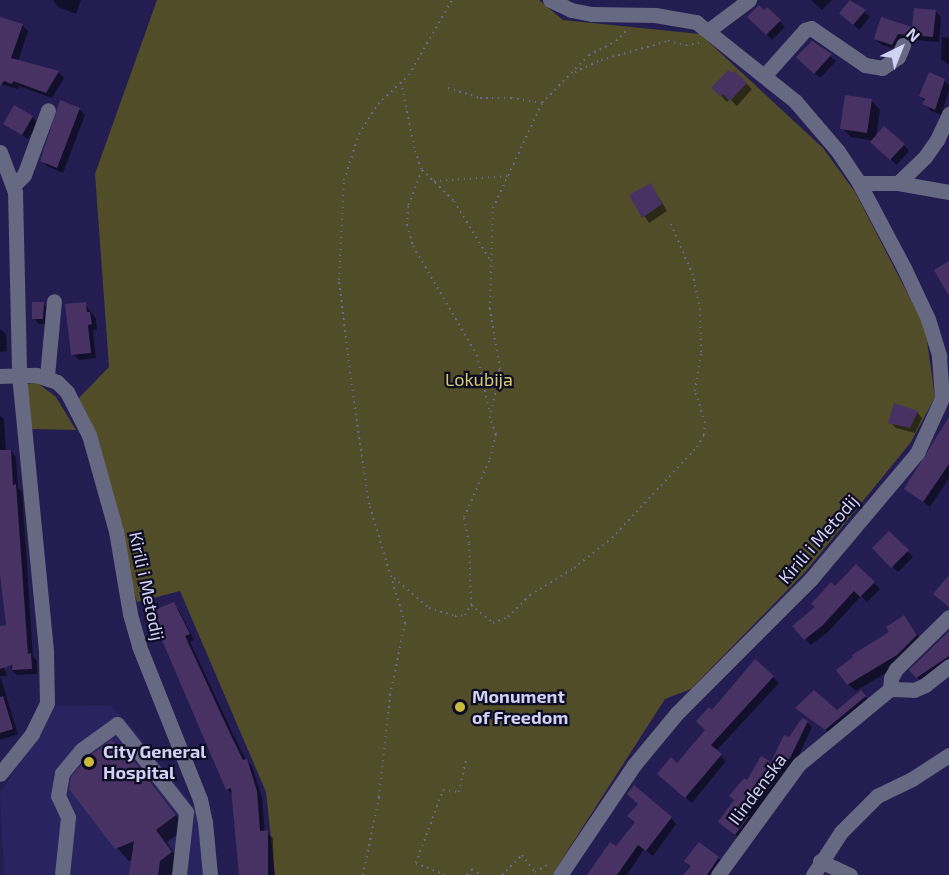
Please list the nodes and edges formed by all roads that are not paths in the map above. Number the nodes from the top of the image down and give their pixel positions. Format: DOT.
graph roads {
  1 [pos="550,0"];
  2 [pos="749,0"];
  3 [pos="732,5"];
  4 [pos="711,32"];
  5 [pos="903,45"];
  6 [pos="764,76"];
  7 [pos="48,110"];
  8 [pos="949,114"];
  9 [pos="0,152"];
  10 [pos="859,183"];
  11 [pos="898,183"];
  12 [pos="14,185"];
  13 [pos="949,192"];
  14 [pos="54,301"];
  15 [pos="19,375"];
  16 [pos="0,376"];
  17 [pos="47,376"];
  18 [pos="949,617"];
  19 [pos="949,666"];
  20 [pos="890,689"];
  21 [pos="949,755"];
  22 [pos="0,774"];
  23 [pos="820,861"];
  24 [pos="557,868"];
  25 [pos="62,875"];
  26 [pos="179,875"];
  27 [pos="210,875"];
  28 [pos="718,875"];
  29 [pos="813,875"];
  30 [pos="850,875"];
  1 -- 4 [label="street, Kirili i Metodij"];
  2 -- 3 [label="street"];
  3 -- 4 [label="street"];
  4 -- 6 [label="street, Kirili i Metodij"];
  5 -- 6 [label="street"];
  6 -- 10 [label="street, Kirili i Metodij"];
  7 -- 12 [label="street"];
  8 -- 11 [label="street"];
  9 -- 12 [label="street"];
  10 -- 11 [label="street"];
  10 -- 24 [label="street, Kirili i Metodij"];
  11 -- 13 [label="street"];
  12 -- 15 [label="street"];
  14 -- 17 [label="street"];
  15 -- 16 [label="street"];
  15 -- 17 [label="street"];
  15 -- 22 [label="street"];
  17 -- 27 [label="street, Kirili i Metodij"];
  18 -- 20 [label="street, Ilindenska"];
  19 -- 20 [label="street"];
  20 -- 28 [label="street, Ilindenska"];
  21 -- 23 [label="street"];
  23 -- 29 [label="street"];
  23 -- 30 [label="street"];
  25 -- 26 [label="street"];
}
